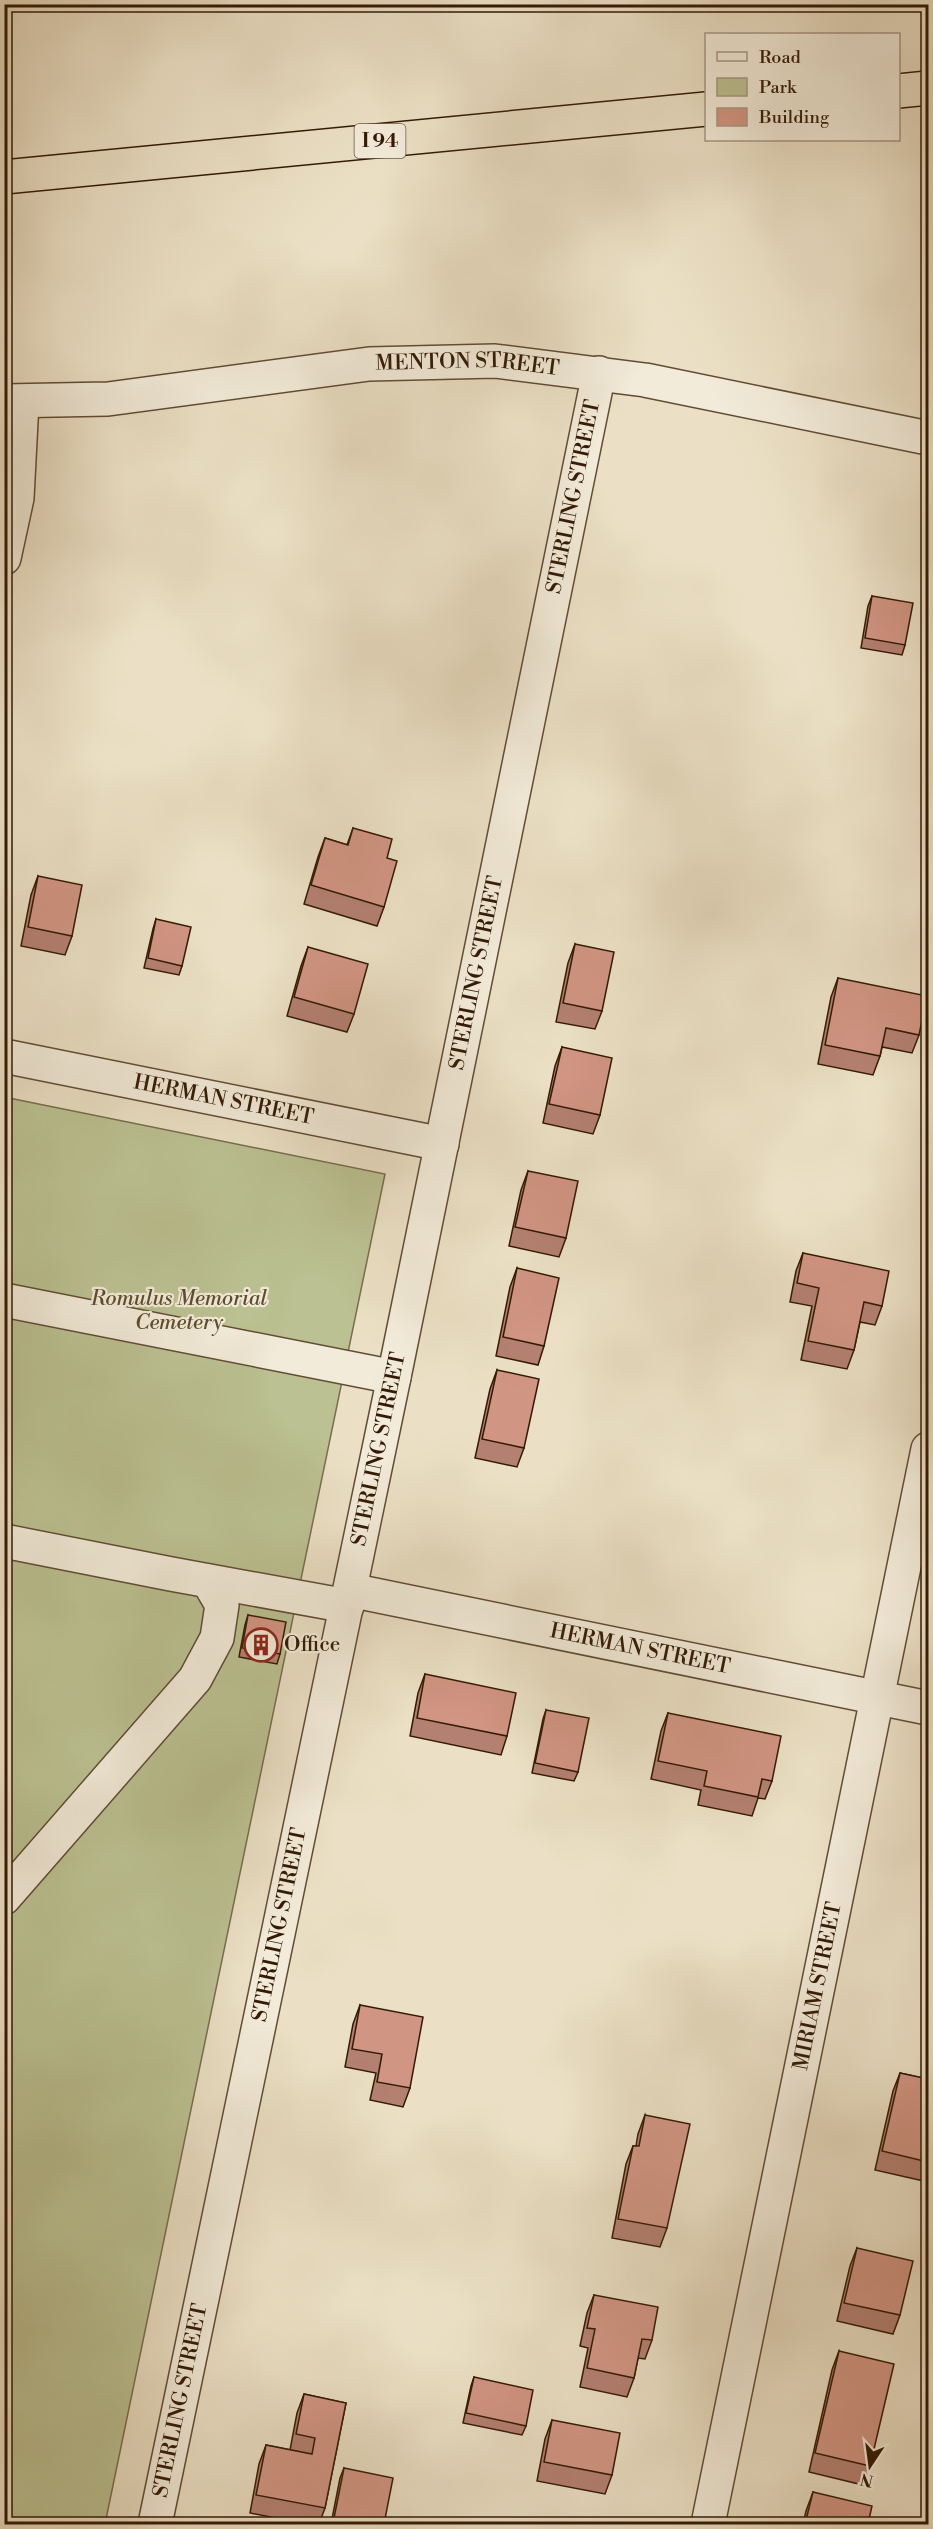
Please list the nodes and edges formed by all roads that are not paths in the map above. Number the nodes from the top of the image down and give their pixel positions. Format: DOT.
graph roads {
  1 [pos="928,88"];
  2 [pos="900,91"];
  3 [pos="705,109"];
  4 [pos="4,177"];
  5 [pos="599,373"];
  6 [pos="13,402"];
  7 [pos="928,438"];
  8 [pos="4,558"];
  9 [pos="4,1056"];
  10 [pos="442,1144"];
  11 [pos="4,1300"];
  12 [pos="394,1377"];
  13 [pos="928,1449"];
  14 [pos="4,1540"];
  15 [pos="208,1581"];
  16 [pos="349,1598"];
  17 [pos="877,1698"];
  18 [pos="928,1708"];
  19 [pos="4,1898"];
  20 [pos="155,2524"];
  21 [pos="708,2524"];
  1 -- 2 [label="highway"];
  3 -- 4 [label="highway, I 94"];
  5 -- 6 [label="street, MENTON STREET"];
  5 -- 7 [label="street, MENTON STREET"];
  5 -- 10 [label="street, STERLING STREET"];
  6 -- 8 [label="street"];
  9 -- 10 [label="street, HERMAN STREET"];
  10 -- 12 [label="street, STERLING STREET"];
  11 -- 12 [label="street"];
  12 -- 16 [label="street, STERLING STREET"];
  13 -- 17 [label="street, MIRIAM STREET"];
  14 -- 15 [label="street, HERMAN STREET"];
  15 -- 16 [label="street, HERMAN STREET"];
  15 -- 19 [label="street"];
  16 -- 17 [label="street, HERMAN STREET"];
  16 -- 20 [label="street, STERLING STREET"];
  17 -- 18 [label="street, HERMAN STREET"];
  17 -- 21 [label="street, MIRIAM STREET"];
}
